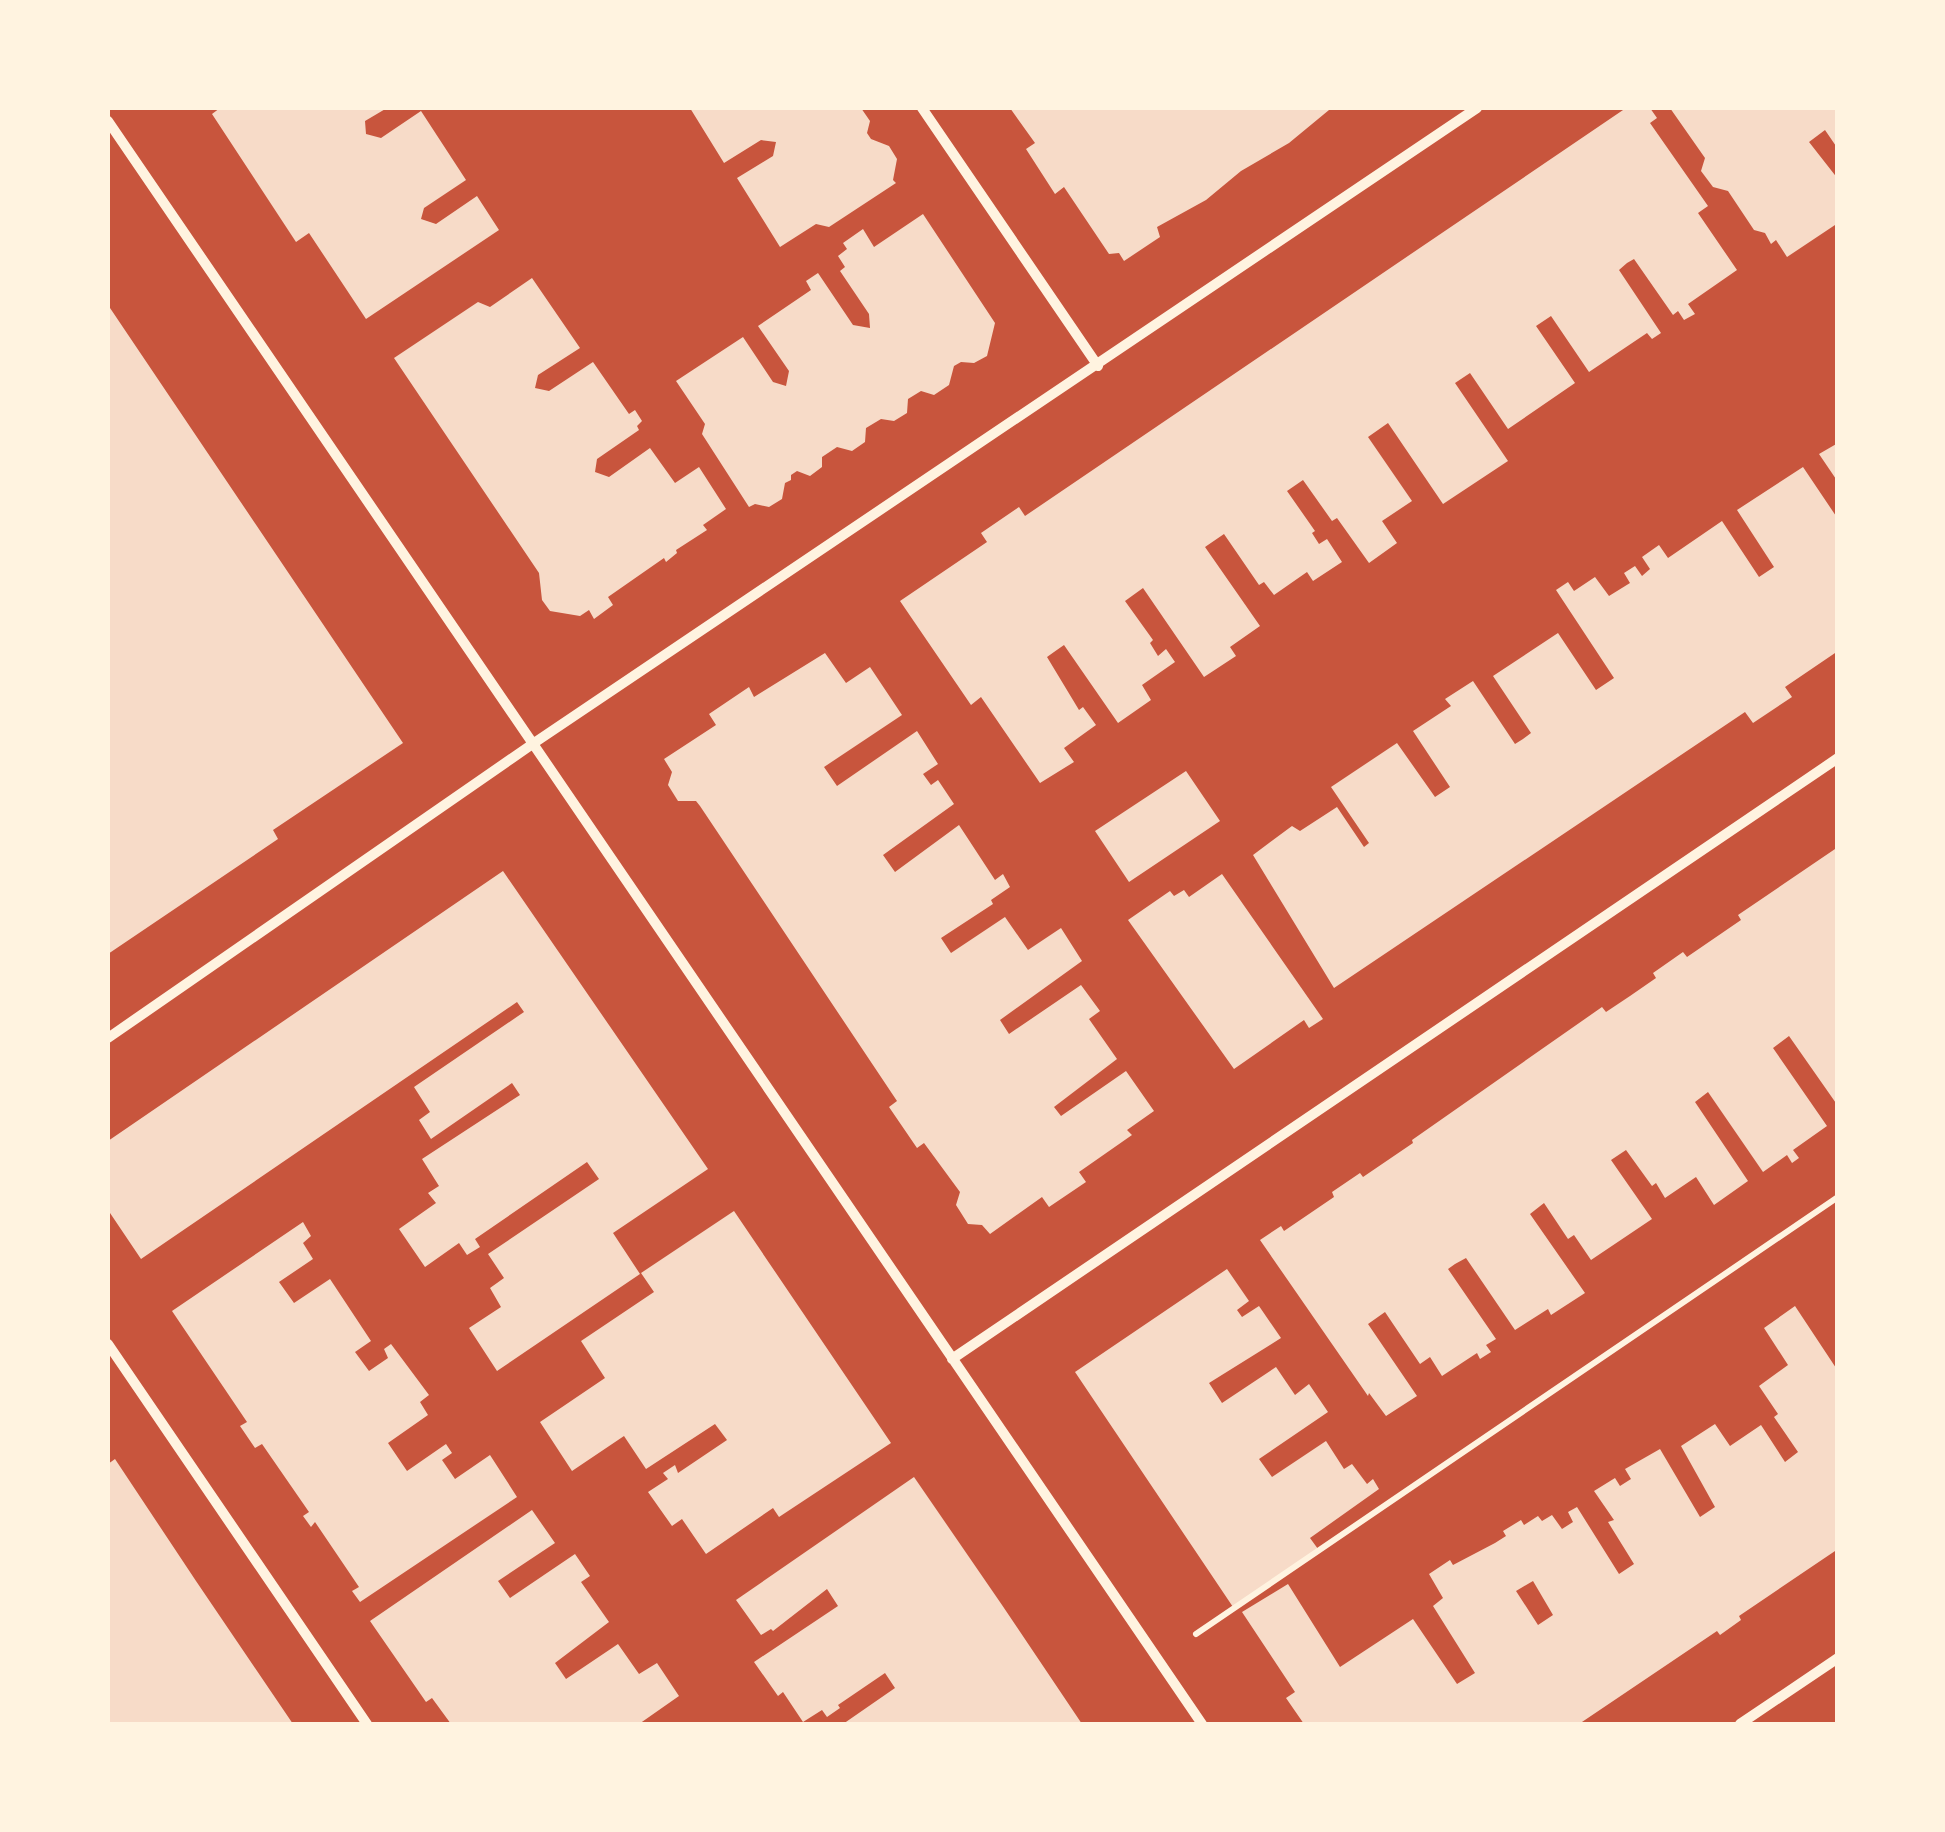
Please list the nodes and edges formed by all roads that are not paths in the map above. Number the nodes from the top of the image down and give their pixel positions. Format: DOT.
graph roads {
  1 [pos="922,108"];
  2 [pos="1477,108"];
  3 [pos="108,120"];
  4 [pos="1098,366"];
  5 [pos="534,743"];
  6 [pos="1838,758"];
  7 [pos="108,1038"];
  8 [pos="108,1344"];
  9 [pos="952,1359"];
  10 [pos="1838,1658"];
  11 [pos="367,1724"];
  12 [pos="1202,1724"];
  13 [pos="1740,1724"];
  1 -- 4 [label="street"];
  2 -- 4 [label="street"];
  3 -- 5 [label="street"];
  4 -- 5 [label="street"];
  5 -- 7 [label="street"];
  5 -- 9 [label="street"];
  6 -- 9 [label="street"];
  8 -- 11 [label="street"];
  9 -- 12 [label="street"];
  10 -- 13 [label="street"];
}
